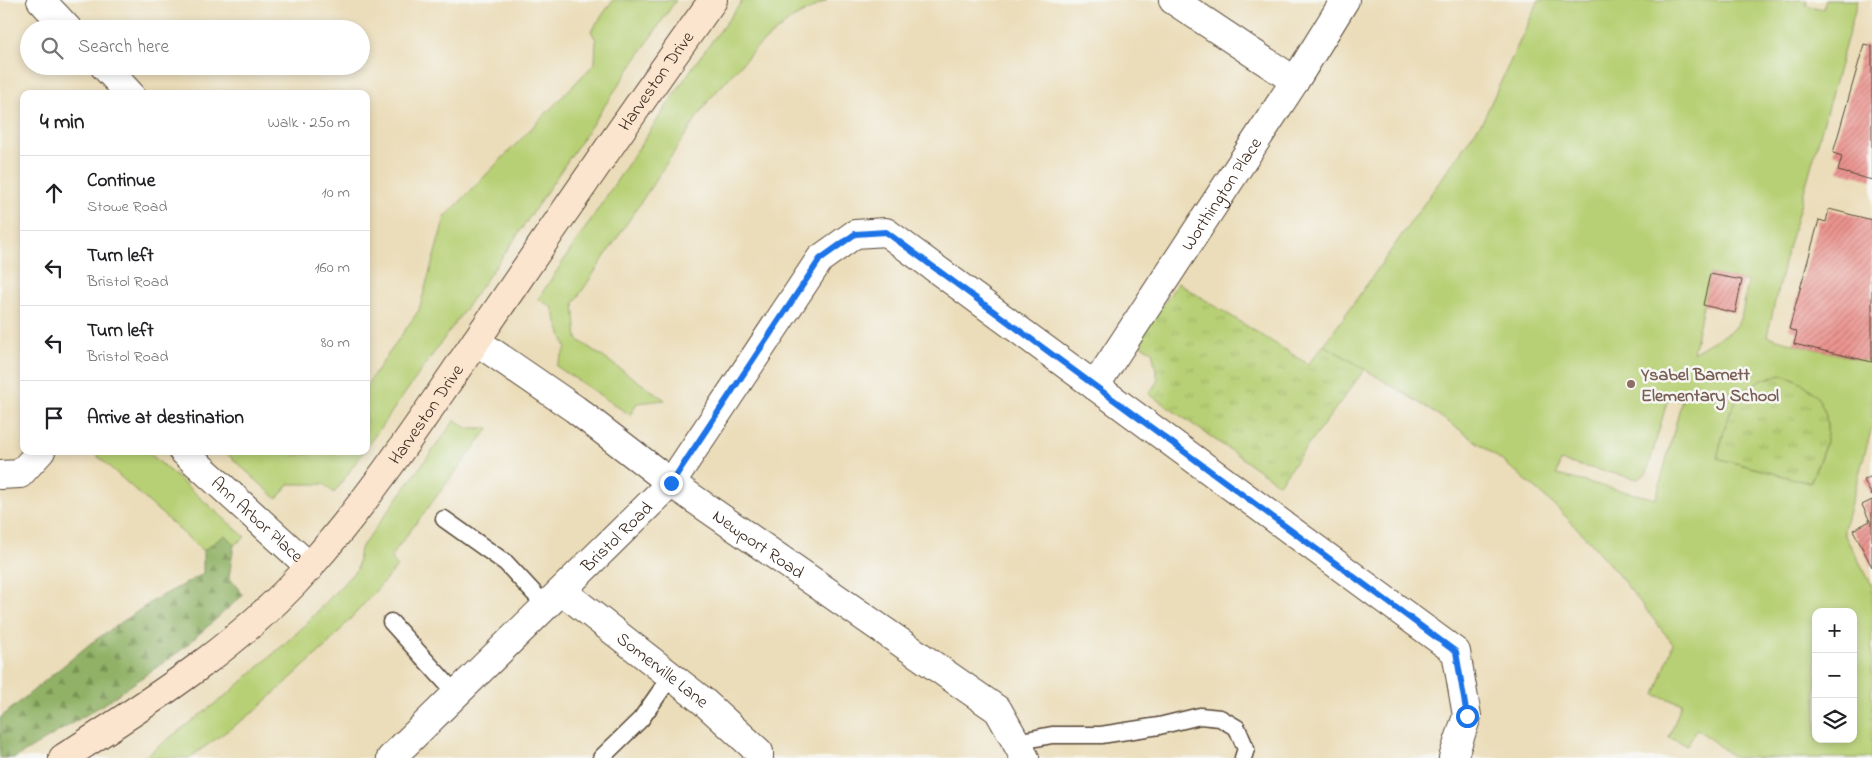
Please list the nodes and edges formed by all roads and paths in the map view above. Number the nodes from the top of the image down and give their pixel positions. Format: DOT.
graph roads {
  1 [pos="41,0"];
  2 [pos="713,0"];
  3 [pos="1173,0"];
  4 [pos="1344,0"];
  5 [pos="60,20"];
  6 [pos="112,75"];
  7 [pos="1295,81"];
  8 [pos="126,90"];
  9 [pos="476,341"];
  10 [pos="1095,386"];
  11 [pos="37,455"];
  12 [pos="187,455"];
  13 [pos="0,475"];
  14 [pos="671,483"];
  15 [pos="444,519"];
  16 [pos="310,567"];
  17 [pos="554,598"];
  18 [pos="391,622"];
  19 [pos="671,676"];
  20 [pos="456,695"];
  21 [pos="1021,750"];
  22 [pos="759,755"];
  23 [pos="63,758"];
  24 [pos="391,758"];
  25 [pos="601,758"];
  26 [pos="1244,758"];
  27 [pos="1453,758"];
  1 -- 5 [label="street"];
  2 -- 9 [label="street, Harveston Drive"];
  3 -- 7 [label="street"];
  4 -- 7 [label="street, Worthington Place"];
  6 -- 8 [label="street"];
  7 -- 10 [label="street, Worthington Place"];
  9 -- 14 [label="street, Newport Road"];
  9 -- 16 [label="street, Harveston Drive"];
  10 -- 14 [label="street, Bristol Road"];
  10 -- 27 [label="street, Bristol Road"];
  11 -- 13 [label="street"];
  12 -- 16 [label="street, Ann Arbor Place"];
  14 -- 17 [label="street, Bristol Road"];
  14 -- 21 [label="street, Newport Road"];
  15 -- 17 [label="lane"];
  16 -- 23 [label="street, Harveston Drive"];
  17 -- 19 [label="street, Somerville Lane"];
  17 -- 20 [label="street, Bristol Road"];
  18 -- 20 [label="lane"];
  19 -- 22 [label="street, Somerville Lane"];
  19 -- 25 [label="lane"];
  20 -- 24 [label="street, Bristol Road"];
  21 -- 26 [label="lane"];
}
